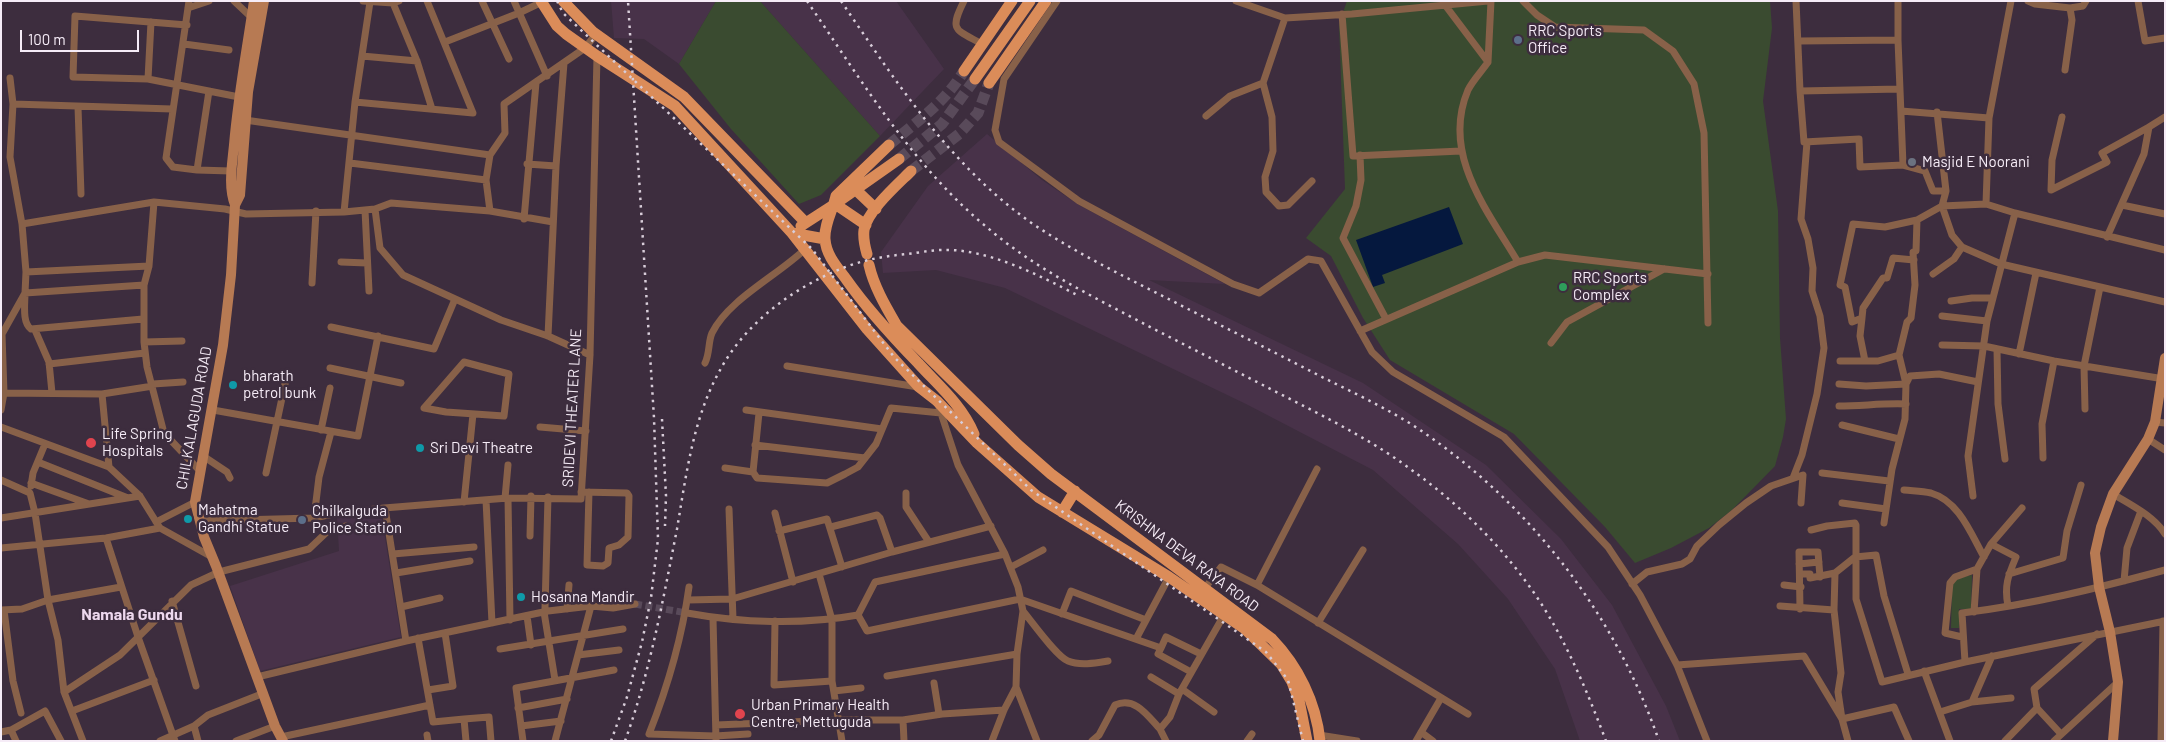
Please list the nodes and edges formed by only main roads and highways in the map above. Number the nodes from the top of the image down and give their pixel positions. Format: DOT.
graph roads {
  1 [pos="254,1"];
  2 [pos="264,1"];
  3 [pos="563,1"];
  4 [pos="1030,1"];
  5 [pos="1046,1"];
  6 [pos="541,2"];
  7 [pos="1011,2"];
  8 [pos="964,71"];
  9 [pos="975,79"];
  10 [pos="989,83"];
  11 [pos="888,145"];
  12 [pos="899,159"];
  13 [pos="911,171"];
  14 [pos="856,190"];
  15 [pos="835,204"];
  16 [pos="235,208"];
  17 [pos="876,209"];
  18 [pos="805,222"];
  19 [pos="866,224"];
  20 [pos="792,234"];
  21 [pos="825,239"];
  22 [pos="2165,358"];
  23 [pos="2163,378"];
  24 [pos="2160,423"];
  25 [pos="977,443"];
  26 [pos="1075,491"];
  27 [pos="1094,505"];
  28 [pos="1062,512"];
  29 [pos="1081,523"];
  30 [pos="1319,738"];
  31 [pos="282,739"];
  32 [pos="1307,741"];
  33 [pos="2113,741"];
  1 -- 16 [label="main road, CHILKALAGUDA ROAD"];
  2 -- 16 [label="main road, CHILKALAGUDA ROAD"];
  3 -- 18 [label="main road"];
  4 -- 9 [label="main road"];
  5 -- 10 [label="main road"];
  6 -- 20 [label="main road, KRISHNA DEVA RAYA ROAD"];
  7 -- 8 [label="main road"];
  11 -- 15 [label="main road"];
  12 -- 14 [label="main road"];
  13 -- 17 [label="main road"];
  14 -- 15 [label="main road"];
  14 -- 17 [label="main road"];
  15 -- 18 [label="main road"];
  15 -- 19 [label="main road"];
  15 -- 21 [label="main road"];
  16 -- 31 [label="main road, CHILKALAGUDA ROAD"];
  17 -- 19 [label="main road"];
  18 -- 20 [label="main road"];
  19 -- 26 [label="main road, KRISHNA DEVA RAYA ROAD"];
  20 -- 21 [label="main road"];
  20 -- 25 [label="main road, KRISHNA DEVA RAYA ROAD"];
  21 -- 25 [label="main road, KRISHNA DEVA RAYA ROAD"];
  22 -- 23 [label="main road"];
  23 -- 24 [label="main road"];
  24 -- 33 [label="main road"];
  25 -- 28 [label="main road, KRISHNA DEVA RAYA ROAD"];
  26 -- 27 [label="main road, KRISHNA DEVA RAYA ROAD"];
  26 -- 28 [label="main road"];
  27 -- 29 [label="main road"];
  27 -- 30 [label="main road, KRISHNA DEVA RAYA ROAD"];
  28 -- 29 [label="main road, KRISHNA DEVA RAYA ROAD"];
  29 -- 32 [label="main road, KRISHNA DEVA RAYA ROAD"];
}
